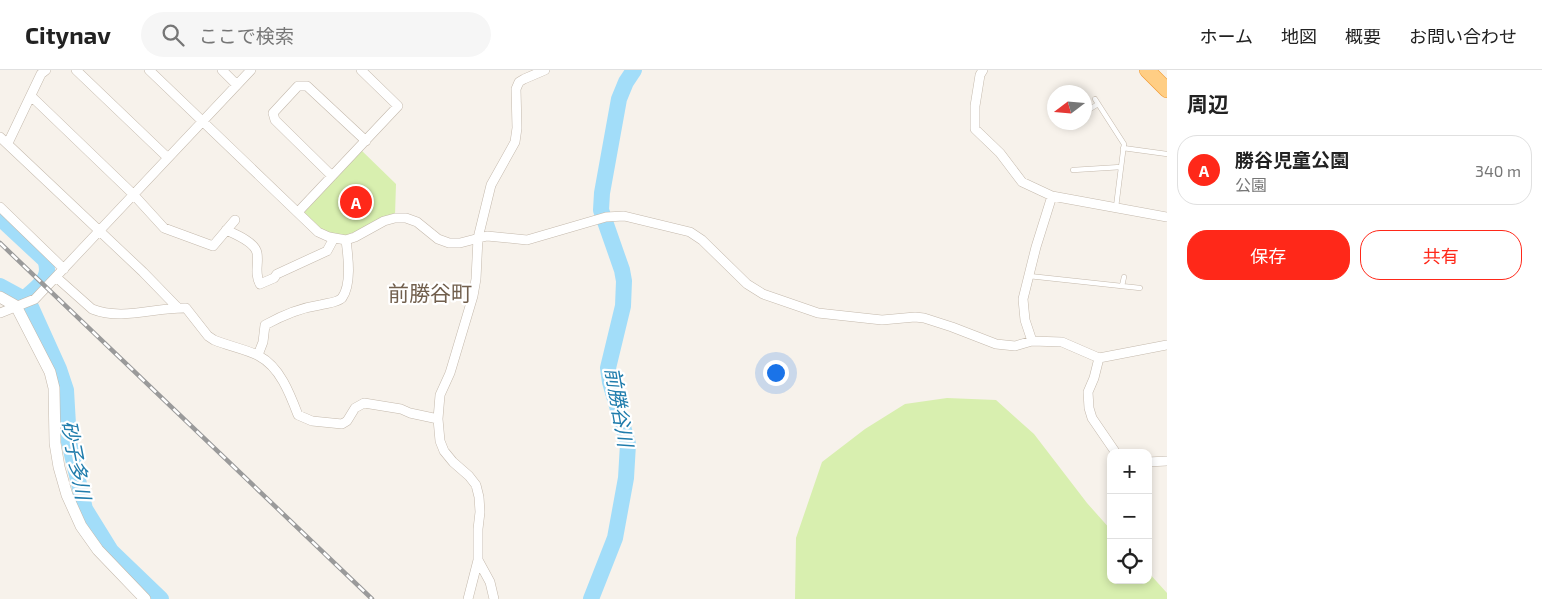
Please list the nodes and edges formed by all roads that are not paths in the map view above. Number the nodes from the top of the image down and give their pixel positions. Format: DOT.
graph roads {
  1 [pos="46,70"];
  2 [pos="76,70"];
  3 [pos="149,70"];
  4 [pos="222,70"];
  5 [pos="251,70"];
  6 [pos="361,70"];
  7 [pos="545,70"];
  8 [pos="983,70"];
  9 [pos="1147,70"];
  10 [pos="237,85"];
  11 [pos="1167,90"];
  12 [pos="31,96"];
  13 [pos="1095,99"];
  14 [pos="1098,104"];
  15 [pos="1092,108"];
  16 [pos="202,121"];
  17 [pos="0,137"];
  18 [pos="366,141"];
  19 [pos="8,143"];
  20 [pos="1123,148"];
  21 [pos="1167,154"];
  22 [pos="167,158"];
  23 [pos="1080,163"];
  24 [pos="1121,167"];
  25 [pos="1073,170"];
  26 [pos="1080,170"];
  27 [pos="332,176"];
  28 [pos="133,194"];
  29 [pos="1052,196"];
  30 [pos="0,207"];
  31 [pos="1116,208"];
  32 [pos="298,212"];
  33 [pos="1167,217"];
  34 [pos="235,220"];
  35 [pos="99,230"];
  36 [pos="226,230"];
  37 [pos="334,238"];
  38 [pos="478,238"];
  39 [pos="346,240"];
  40 [pos="64,269"];
  41 [pos="56,276"];
  42 [pos="1029,276"];
  43 [pos="1124,277"];
  44 [pos="1122,286"];
  45 [pos="1140,288"];
  46 [pos="0,297"];
  47 [pos="16,306"];
  48 [pos="178,308"];
  49 [pos="0,314"];
  50 [pos="1032,341"];
  51 [pos="1167,345"];
  52 [pos="258,355"];
  53 [pos="1099,358"];
  54 [pos="438,419"];
  55 [pos="1113,449"];
  56 [pos="1152,462"];
  57 [pos="1167,462"];
  58 [pos="478,560"];
  59 [pos="145,599"];
  60 [pos="468,599"];
  61 [pos="494,599"];
  1 -- 12 [label="street"];
  2 -- 22 [label="street"];
  3 -- 16 [label="street"];
  4 -- 10 [label="street"];
  5 -- 10 [label="street"];
  6 -- 18 [label="street"];
  7 -- 38 [label="street"];
  8 -- 29 [label="street"];
  9 -- 11 [label="highway"];
  10 -- 16 [label="street"];
  12 -- 19 [label="street"];
  12 -- 28 [label="street"];
  13 -- 14 [label="lane"];
  14 -- 15 [label="lane"];
  14 -- 20 [label="lane"];
  16 -- 22 [label="street"];
  16 -- 32 [label="street"];
  17 -- 19 [label="street"];
  18 -- 27 [label="street"];
  18 -- 27 [label="street"];
  19 -- 35 [label="street"];
  20 -- 21 [label="lane"];
  20 -- 24 [label="lane"];
  22 -- 28 [label="street"];
  23 -- 26 [label="lane"];
  24 -- 26 [label="lane"];
  24 -- 31 [label="lane"];
  25 -- 26 [label="lane"];
  27 -- 32 [label="street"];
  28 -- 35 [label="street"];
  28 -- 36 [label="street"];
  29 -- 31 [label="street"];
  29 -- 42 [label="street"];
  30 -- 40 [label="street"];
  31 -- 33 [label="street"];
  32 -- 37 [label="street"];
  34 -- 36 [label="street"];
  35 -- 40 [label="street"];
  35 -- 48 [label="street"];
  36 -- 37 [label="street"];
  37 -- 39 [label="street"];
  38 -- 39 [label="street"];
  38 -- 50 [label="street"];
  38 -- 54 [label="street"];
  39 -- 52 [label="street"];
  40 -- 41 [label="street"];
  41 -- 47 [label="street"];
  41 -- 48 [label="street"];
  42 -- 44 [label="lane"];
  42 -- 50 [label="street"];
  43 -- 44 [label="lane"];
  44 -- 45 [label="lane"];
  46 -- 47 [label="street"];
  47 -- 49 [label="street"];
  47 -- 59 [label="street"];
  48 -- 52 [label="street"];
  50 -- 53 [label="street"];
  51 -- 53 [label="street"];
  52 -- 54 [label="street"];
  53 -- 55 [label="street"];
  54 -- 58 [label="street"];
  56 -- 57 [label="street"];
  58 -- 60 [label="street"];
  58 -- 61 [label="street"];
}
